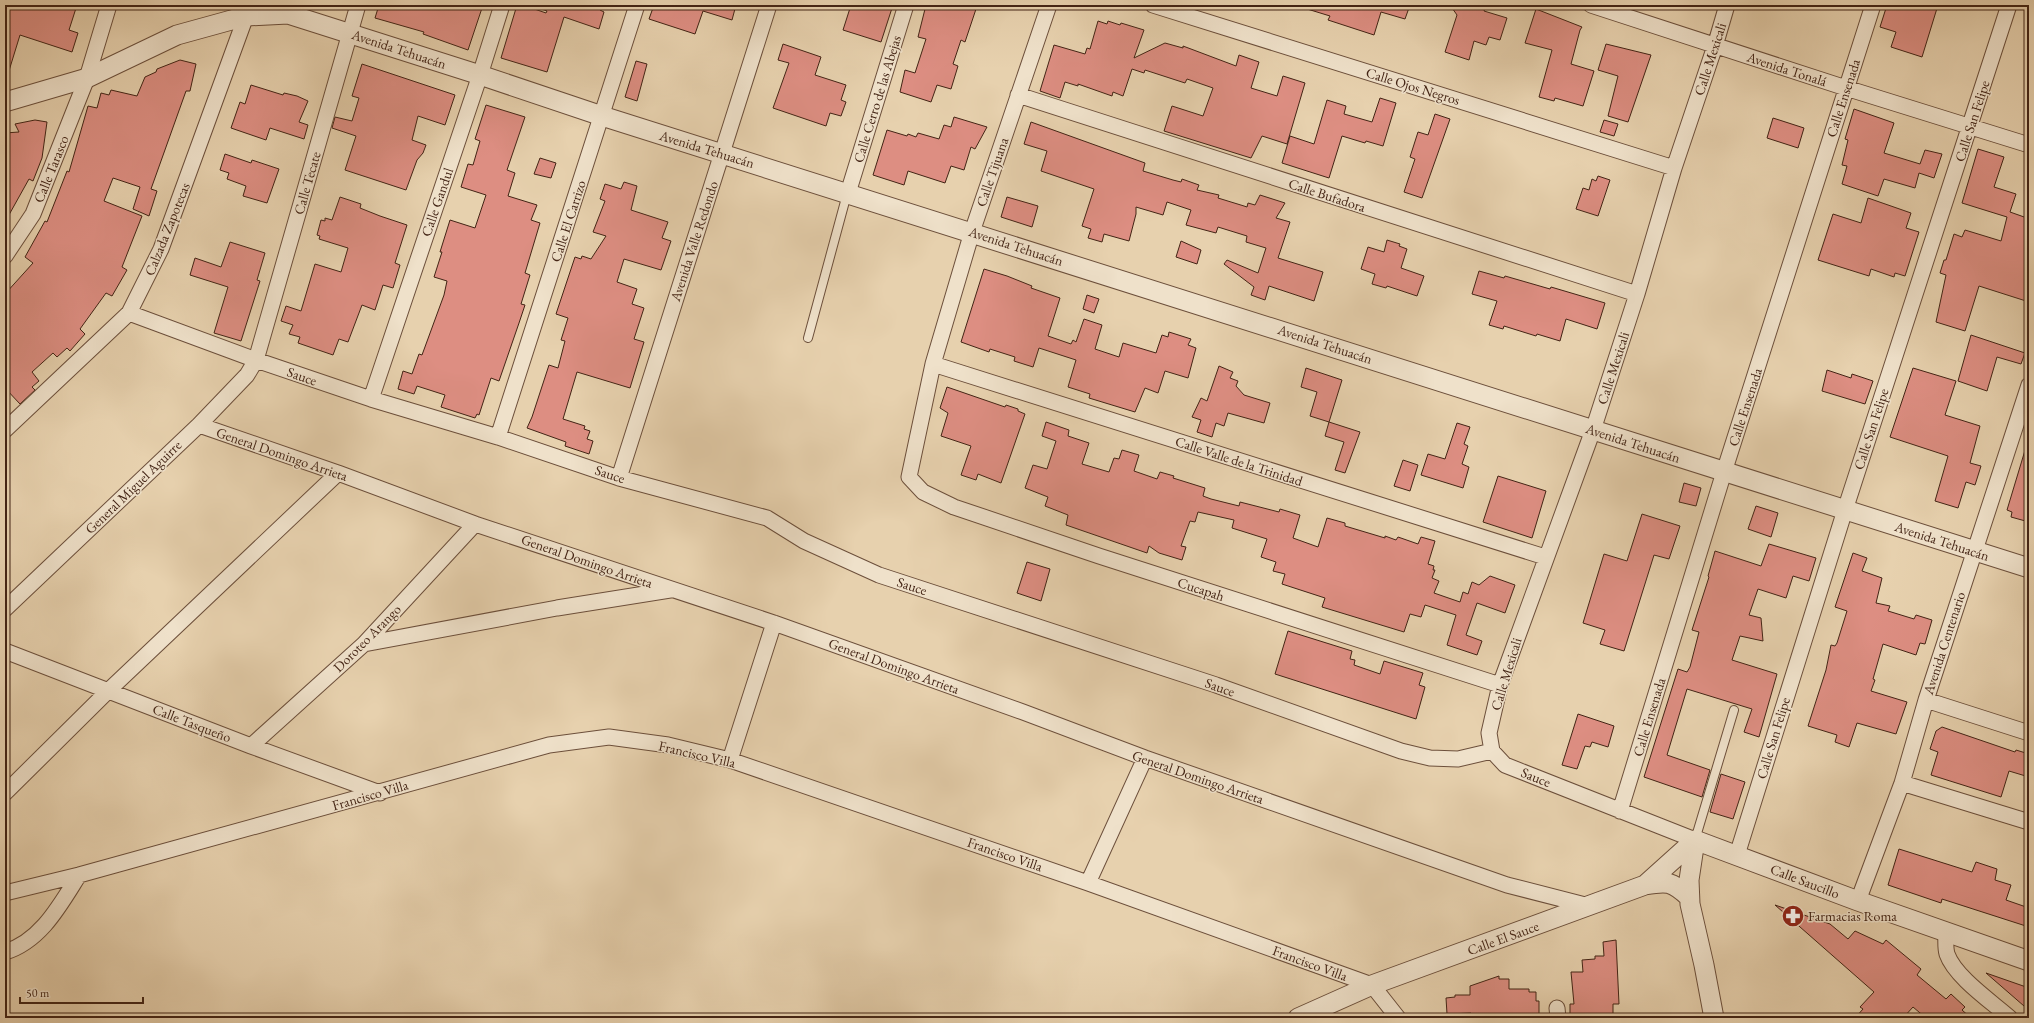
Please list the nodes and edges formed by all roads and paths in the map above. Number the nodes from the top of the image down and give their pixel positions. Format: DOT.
graph roads {
  1 [pos="109,5"];
  2 [pos="358,5"];
  3 [pos="502,5"];
  4 [pos="637,5"];
  5 [pos="769,5"];
  6 [pos="906,5"];
  7 [pos="1049,5"];
  8 [pos="1153,5"];
  9 [pos="1591,5"];
  10 [pos="1727,5"];
  11 [pos="1873,5"];
  12 [pos="2009,5"];
  13 [pos="248,10"];
  14 [pos="349,33"];
  15 [pos="1715,46"];
  16 [pos="480,75"];
  17 [pos="87,78"];
  18 [pos="1846,88"];
  19 [pos="1018,95"];
  20 [pos="5,102"];
  21 [pos="602,116"];
  22 [pos="1970,127"];
  23 [pos="2029,145"];
  24 [pos="722,154"];
  25 [pos="1674,168"];
  26 [pos="848,193"];
  27 [pos="972,232"];
  28 [pos="5,256"];
  29 [pos="1637,294"];
  30 [pos="130,313"];
  31 [pos="808,338"];
  32 [pos="256,360"];
  33 [pos="933,364"];
  34 [pos="2029,385"];
  35 [pos="371,399"];
  36 [pos="2024,417"];
  37 [pos="199,425"];
  38 [pos="5,430"];
  39 [pos="1593,430"];
  40 [pos="498,437"];
  41 [pos="1724,472"];
  42 [pos="338,473"];
  43 [pos="909,477"];
  44 [pos="619,478"];
  45 [pos="1845,510"];
  46 [pos="475,524"];
  47 [pos="1974,551"];
  48 [pos="1545,557"];
  49 [pos="2029,568"];
  50 [pos="673,590"];
  51 [pos="5,610"];
  52 [pos="774,623"];
  53 [pos="364,644"];
  54 [pos="5,651"];
  55 [pos="1500,686"];
  56 [pos="108,691"];
  57 [pos="1926,700"];
  58 [pos="1734,710"];
  59 [pos="2029,733"];
  60 [pos="251,746"];
  61 [pos="1492,752"];
  62 [pos="1145,758"];
  63 [pos="730,760"];
  64 [pos="1902,783"];
  65 [pos="5,793"];
  66 [pos="380,793"];
  67 [pos="1620,811"];
  68 [pos="2029,822"];
  69 [pos="1695,840"];
  70 [pos="1737,855"];
  71 [pos="79,875"];
  72 [pos="1088,883"];
  73 [pos="1645,885"];
  74 [pos="5,893"];
  75 [pos="1689,897"];
  76 [pos="1858,901"];
  77 [pos="1589,906"];
  78 [pos="1946,932"];
  79 [pos="5,952"];
  80 [pos="2029,961"];
  81 [pos="1372,986"];
  82 [pos="1298,1018"];
  83 [pos="1398,1018"];
  84 [pos="1714,1018"];
  85 [pos="2010,1018"];
  1 -- 17 [label="street, Calle Tarasco"];
  2 -- 14 [label="street, Calle Tecate"];
  3 -- 16 [label="street, Calle Gandul"];
  4 -- 21 [label="street, Calle El Carrizo"];
  5 -- 24 [label="street, Avenida Valle Redondo"];
  6 -- 26 [label="street, Calle Cerro de las Abejas"];
  7 -- 19 [label="street, Calle Tijuana"];
  8 -- 25 [label="street, Calle Ojos Negros"];
  9 -- 15 [label="street, Avenida Tonalá"];
  10 -- 15 [label="street, Calle Mexicali"];
  11 -- 18 [label="street, Calle Ensenada"];
  12 -- 22 [label="street, Calle San Felipe"];
  13 -- 14 [label="street, Avenida Tehuacán"];
  13 -- 17 [label="street, Avenida Tehuacán"];
  13 -- 30 [label="street, Calzada Zapotecas"];
  14 -- 16 [label="street, Avenida Tehuacán"];
  14 -- 32 [label="street, Calle Tecate"];
  15 -- 18 [label="street, Avenida Tonalá"];
  15 -- 25 [label="street, Calle Mexicali"];
  16 -- 21 [label="street, Avenida Tehuacán"];
  16 -- 35 [label="street, Calle Gandul"];
  17 -- 20 [label="street, Avenida Tehuacán"];
  17 -- 28 [label="street, Calle Tarasco"];
  18 -- 22 [label="street, Avenida Tonalá"];
  18 -- 41 [label="street, Calle Ensenada"];
  19 -- 27 [label="street, Calle Tijuana"];
  19 -- 29 [label="street, Calle Bufadora"];
  21 -- 24 [label="street, Avenida Tehuacán"];
  21 -- 40 [label="street, Calle El Carrizo"];
  22 -- 23 [label="street, Avenida Tonalá"];
  22 -- 45 [label="street, Calle San Felipe"];
  24 -- 26 [label="street, Avenida Tehuacán"];
  24 -- 44 [label="street, Avenida Valle Redondo"];
  25 -- 29 [label="street, Calle Mexicali"];
  26 -- 27 [label="street, Avenida Tehuacán"];
  26 -- 31 [label="lane"];
  27 -- 33 [label="street, Calle Tijuana"];
  27 -- 39 [label="street, Avenida Tehuacán"];
  29 -- 39 [label="street, Calle Mexicali"];
  30 -- 32 [label="street, Sauce"];
  30 -- 38 [label="street, Calzada Zapotecas"];
  32 -- 35 [label="street, Sauce"];
  32 -- 37 [label="street, General Miguel Aguirre"];
  33 -- 43 [label="street, Calle Tijuana"];
  33 -- 48 [label="street, Calle Valle de la Trinidad"];
  34 -- 36 [label="street, Avenida Centenario"];
  35 -- 40 [label="street, Sauce"];
  36 -- 47 [label="street, Avenida Centenario"];
  37 -- 42 [label="street, General Domingo Arrieta"];
  37 -- 51 [label="street, General Miguel Aguirre"];
  39 -- 41 [label="street, Avenida Tehuacán"];
  39 -- 48 [label="street, Calle Mexicali"];
  40 -- 44 [label="street, Sauce"];
  41 -- 45 [label="street, Avenida Tehuacán"];
  41 -- 67 [label="street, Calle Ensenada"];
  42 -- 46 [label="street, General Domingo Arrieta"];
  42 -- 56 [label="street"];
  43 -- 55 [label="street, Cucapah"];
  44 -- 61 [label="street, Sauce"];
  45 -- 47 [label="street, Avenida Tehuacán"];
  45 -- 70 [label="street, Calle San Felipe"];
  46 -- 50 [label="street, General Domingo Arrieta"];
  46 -- 53 [label="street, Doroteo Arango"];
  47 -- 49 [label="street, Avenida Tehuacán"];
  47 -- 57 [label="street, Avenida Centenario"];
  48 -- 55 [label="street, Calle Mexicali"];
  50 -- 52 [label="street, General Domingo Arrieta"];
  50 -- 53 [label="street"];
  52 -- 62 [label="street, General Domingo Arrieta"];
  52 -- 63 [label="street"];
  53 -- 60 [label="street, Doroteo Arango"];
  54 -- 56 [label="street, Calle Tasqueño"];
  55 -- 61 [label="street, Calle Mexicali"];
  56 -- 60 [label="street, Calle Tasqueño"];
  56 -- 65 [label="street"];
  57 -- 59 [label="street"];
  57 -- 64 [label="street, Avenida Centenario"];
  58 -- 69 [label="lane"];
  60 -- 66 [label="street, Calle Tasqueño"];
  61 -- 67 [label="street, Sauce"];
  62 -- 72 [label="street"];
  62 -- 77 [label="street, General Domingo Arrieta"];
  63 -- 66 [label="street, Francisco Villa"];
  63 -- 72 [label="street, Francisco Villa"];
  64 -- 68 [label="street"];
  64 -- 76 [label="street, Avenida Centenario"];
  66 -- 71 [label="street, Francisco Villa"];
  67 -- 69 [label="street, Sauce"];
  69 -- 70 [label="street, Calle Saucillo"];
  69 -- 73 [label="street, Calle El Sauce"];
  69 -- 75 [label="street"];
  70 -- 76 [label="street, Calle Saucillo"];
  71 -- 74 [label="street, Francisco Villa"];
  71 -- 79 [label="street"];
  72 -- 81 [label="street, Francisco Villa"];
  73 -- 75 [label="street"];
  73 -- 77 [label="street, Calle El Sauce"];
  75 -- 84 [label="street"];
  76 -- 78 [label="street, Calle Saucillo"];
  77 -- 81 [label="street, Calle El Sauce"];
  78 -- 80 [label="street, Calle Saucillo"];
  78 -- 85 [label="street"];
  81 -- 82 [label="street, Calle El Sauce"];
  81 -- 83 [label="street"];
}
